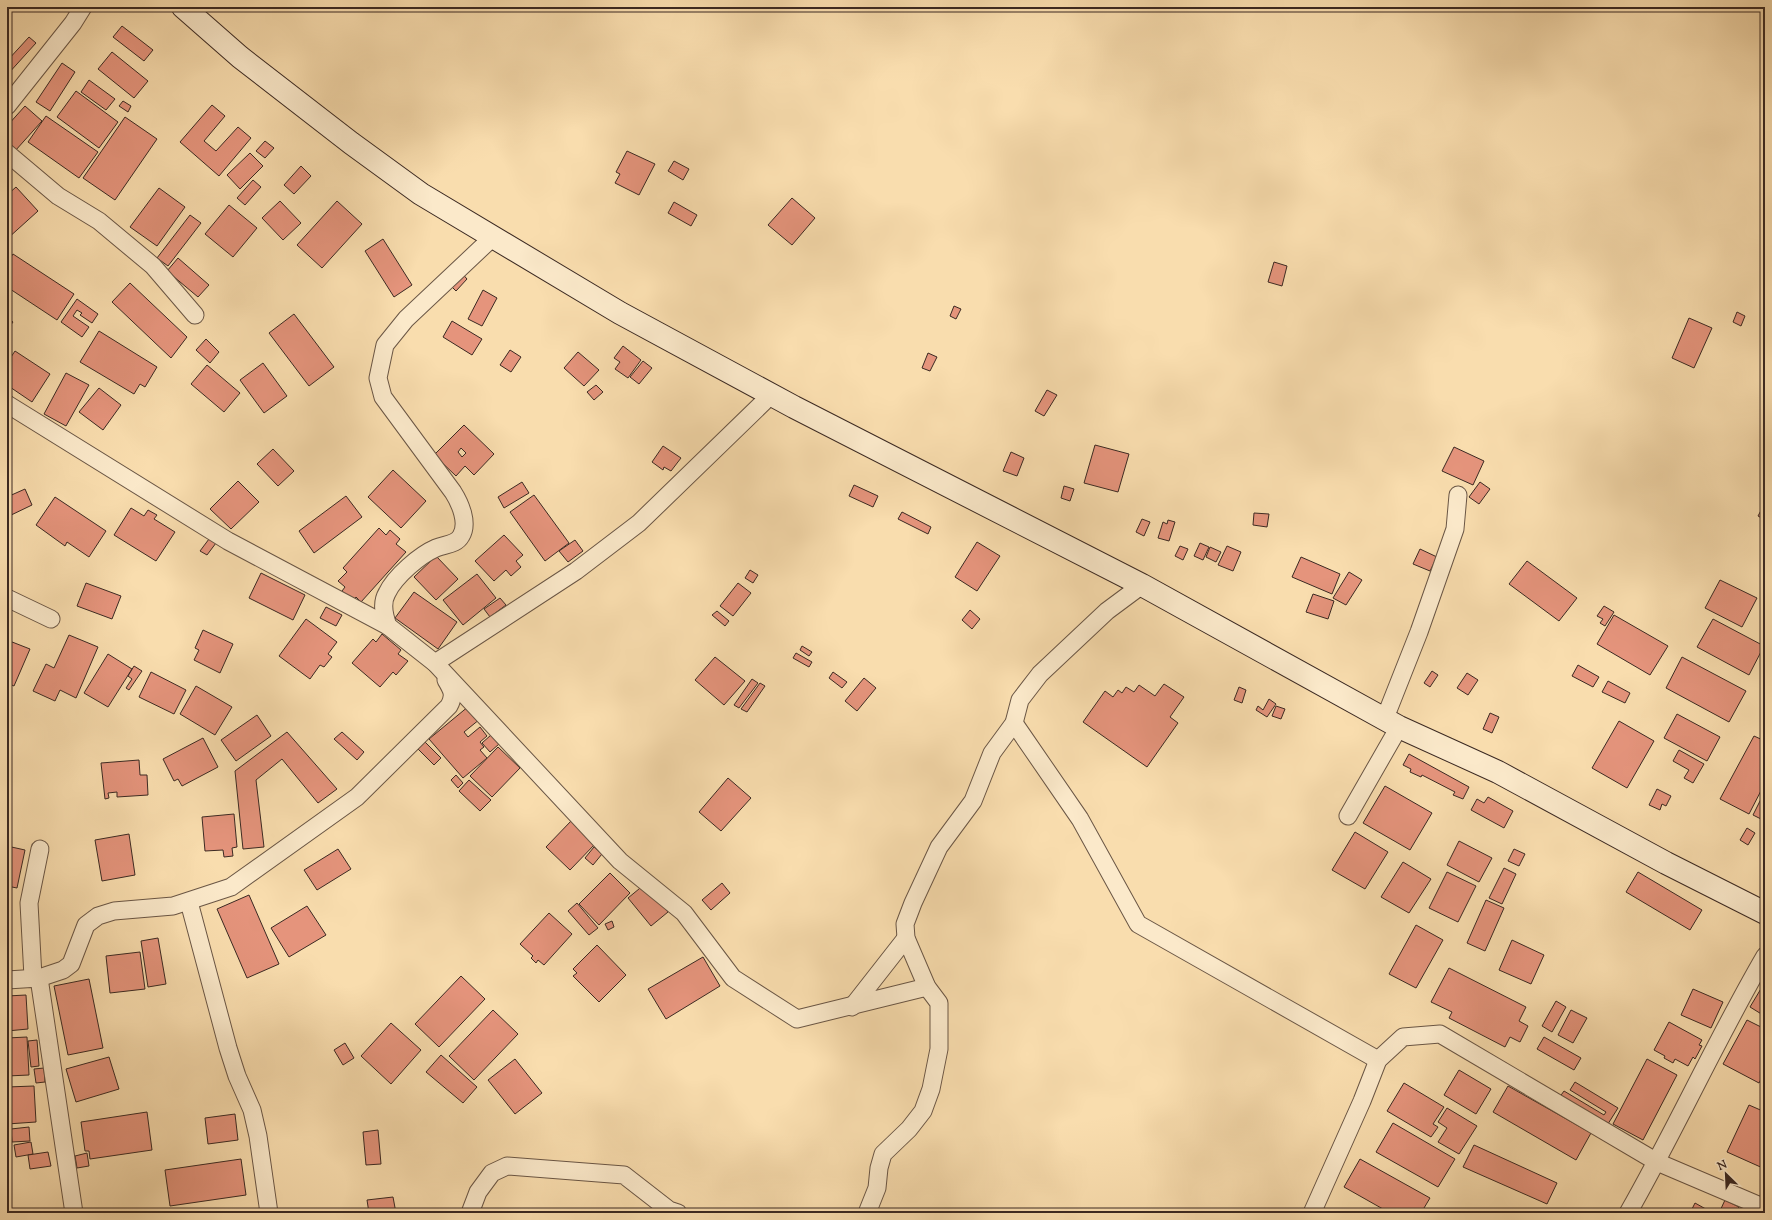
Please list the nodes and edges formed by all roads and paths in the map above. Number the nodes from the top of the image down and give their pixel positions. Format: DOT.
graph roads {
  1 [pos="84,7"];
  2 [pos="183,7"];
  3 [pos="7,106"];
  4 [pos="7,153"];
  5 [pos="493,237"];
  6 [pos="195,315"];
  7 [pos="771,395"];
  8 [pos="7,404"];
  9 [pos="1458,495"];
  10 [pos="1142,584"];
  11 [pos="7,598"];
  12 [pos="51,619"];
  13 [pos="388,626"];
  14 [pos="434,663"];
  15 [pos="1392,722"];
  16 [pos="1014,723"];
  17 [pos="1348,816"];
  18 [pos="40,849"];
  19 [pos="189,902"];
  20 [pos="1765,913"];
  21 [pos="906,938"];
  22 [pos="1765,956"];
  23 [pos="36,978"];
  24 [pos="7,980"];
  25 [pos="927,987"];
  26 [pos="852,1007"];
  27 [pos="1378,1060"];
  28 [pos="1657,1162"];
  29 [pos="1765,1208"];
  30 [pos="74,1213"];
  31 [pos="269,1213"];
  32 [pos="470,1213"];
  33 [pos="678,1213"];
  34 [pos="867,1213"];
  35 [pos="1312,1213"];
  36 [pos="1628,1213"];
  1 -- 3 [label="street"];
  2 -- 5 [label="main road"];
  4 -- 6 [label="street"];
  5 -- 7 [label="main road"];
  5 -- 13 [label="street"];
  7 -- 10 [label="main road"];
  7 -- 14 [label="street"];
  8 -- 13 [label="street"];
  9 -- 15 [label="street"];
  10 -- 15 [label="main road"];
  10 -- 16 [label="street"];
  11 -- 12 [label="street"];
  13 -- 14 [label="street"];
  14 -- 19 [label="street"];
  14 -- 26 [label="street"];
  15 -- 17 [label="street"];
  15 -- 20 [label="main road"];
  16 -- 21 [label="street"];
  16 -- 27 [label="street"];
  18 -- 23 [label="street"];
  19 -- 23 [label="street"];
  19 -- 31 [label="street"];
  21 -- 25 [label="street"];
  21 -- 26 [label="street"];
  22 -- 28 [label="street"];
  23 -- 24 [label="street"];
  23 -- 30 [label="street"];
  25 -- 26 [label="street"];
  25 -- 34 [label="street"];
  27 -- 28 [label="street"];
  27 -- 35 [label="street"];
  28 -- 29 [label="street"];
  28 -- 36 [label="street"];
  32 -- 33 [label="street"];
}
